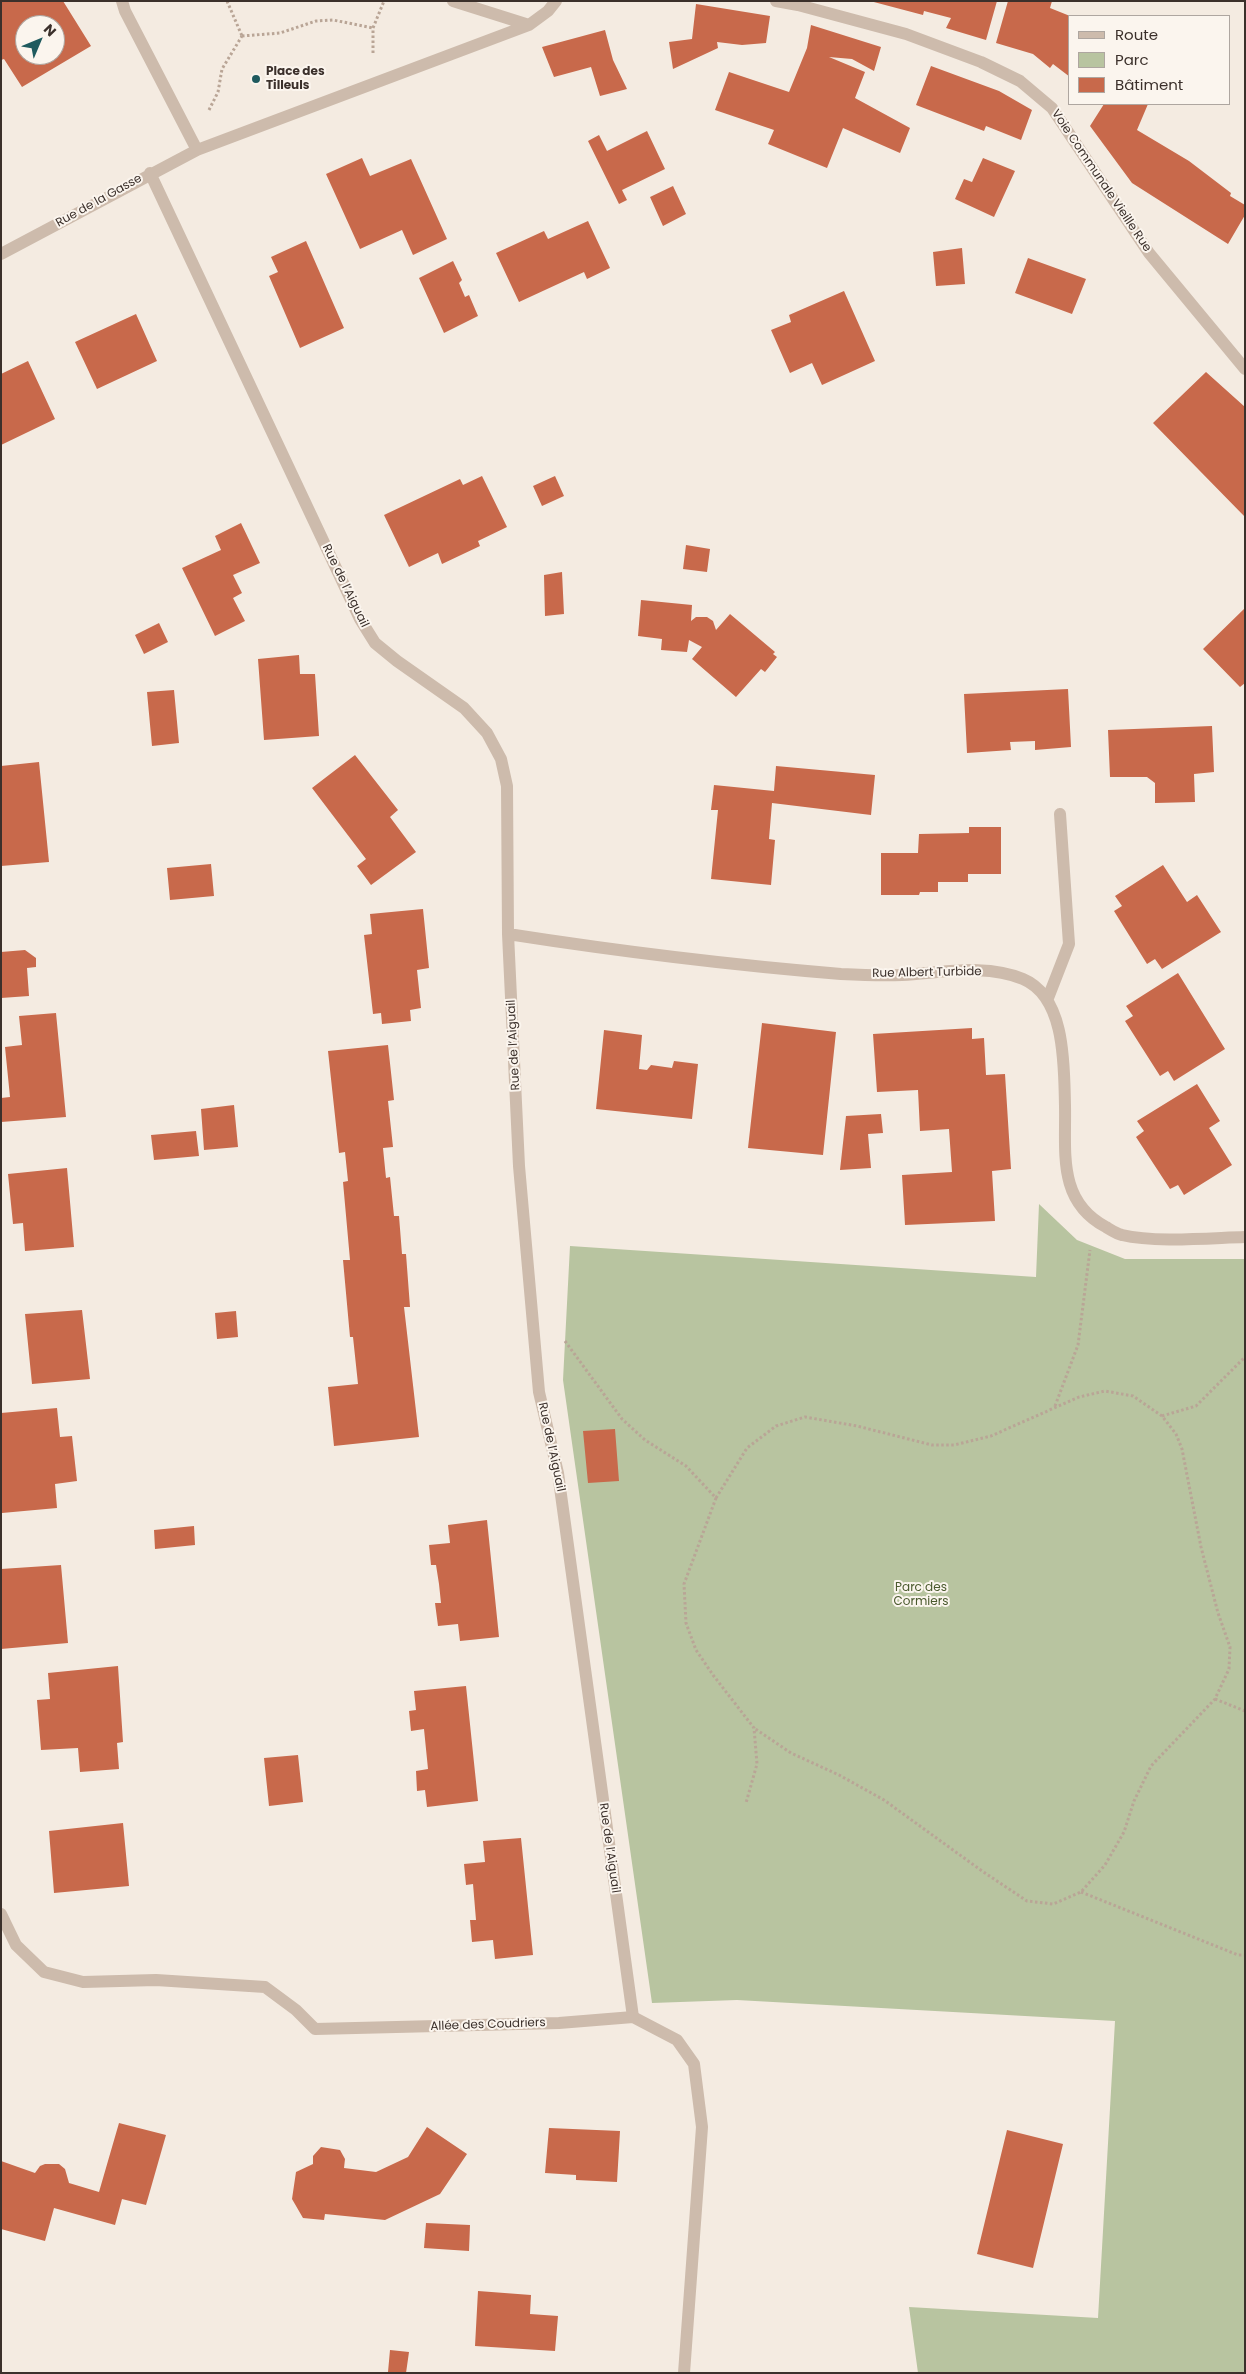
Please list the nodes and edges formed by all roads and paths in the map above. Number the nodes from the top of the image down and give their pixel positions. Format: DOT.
graph roads {
  1 [pos="122,1"];
  2 [pos="227,1"];
  3 [pos="384,1"];
  4 [pos="453,1"];
  5 [pos="556,1"];
  6 [pos="776,1"];
  7 [pos="530,25"];
  8 [pos="373,28"];
  9 [pos="242,36"];
  10 [pos="373,83"];
  11 [pos="197,150"];
  12 [pos="150,173"];
  13 [pos="1,254"];
  14 [pos="1245,370"];
  15 [pos="1060,814"];
  16 [pos="508,934"];
  17 [pos="1048,998"];
  18 [pos="1093,1220"];
  19 [pos="1242,1237"];
  20 [pos="564,1340"];
  21 [pos="1245,1357"];
  22 [pos="1055,1407"];
  23 [pos="1162,1416"];
  24 [pos="716,1498"];
  25 [pos="1215,1699"];
  26 [pos="1245,1711"];
  27 [pos="754,1728"];
  28 [pos="746,1803"];
  29 [pos="1081,1892"];
  30 [pos="1,1914"];
  31 [pos="1245,1955"];
  32 [pos="633,2018"];
  33 [pos="684,2373"];
  1 -- 11 [label="street"];
  2 -- 9 [label="path"];
  3 -- 8 [label="path"];
  4 -- 7 [label="street"];
  5 -- 7 [label="street"];
  6 -- 14 [label="street, Voie Communale Vieille Rue"];
  7 -- 10 [label="street, Rue de la Gasse"];
  8 -- 9 [label="path"];
  8 -- 10 [label="path"];
  9 -- 11 [label="path"];
  10 -- 11 [label="street, Rue de la Gasse"];
  11 -- 12 [label="street, Rue de la Gasse"];
  12 -- 13 [label="street, Rue de la Gasse"];
  12 -- 16 [label="street, Rue de l’Aiguail"];
  15 -- 17 [label="street"];
  16 -- 17 [label="street, Rue Albert Turbide"];
  16 -- 32 [label="street, Rue de l’Aiguail"];
  17 -- 18 [label="street"];
  18 -- 19 [label="street"];
  18 -- 22 [label="path"];
  20 -- 24 [label="path"];
  21 -- 23 [label="path"];
  22 -- 23 [label="path"];
  22 -- 24 [label="path"];
  23 -- 25 [label="path"];
  24 -- 27 [label="path"];
  25 -- 26 [label="path"];
  25 -- 29 [label="path"];
  27 -- 28 [label="path"];
  27 -- 29 [label="path"];
  29 -- 31 [label="path"];
  30 -- 32 [label="street, Allée des Coudriers"];
  32 -- 33 [label="street"];
}
